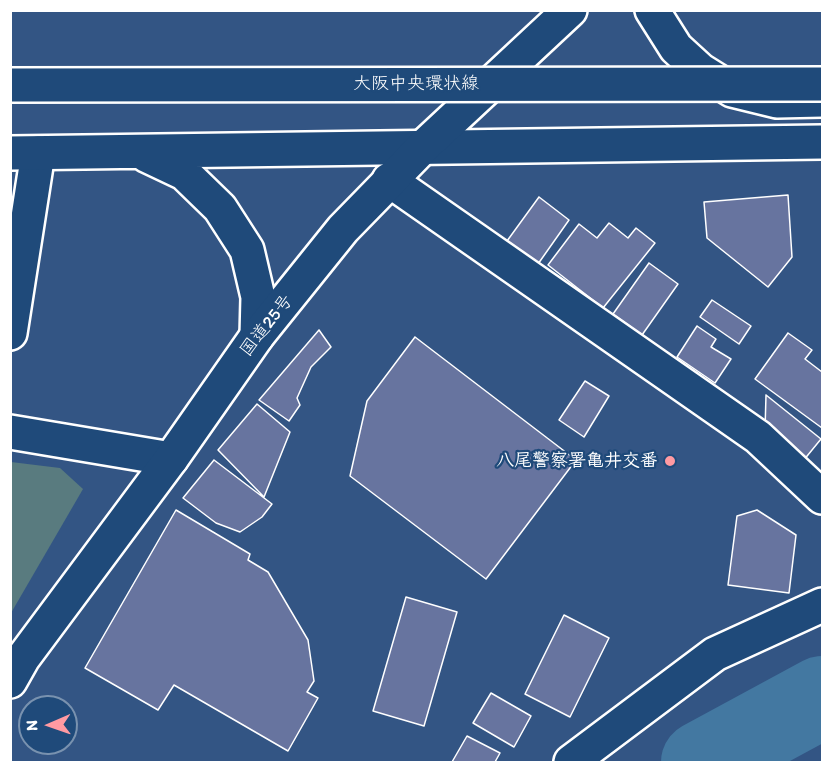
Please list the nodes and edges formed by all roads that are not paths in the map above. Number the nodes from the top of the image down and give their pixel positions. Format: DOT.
graph roads {
  1 [pos="570,10"];
  2 [pos="652,10"];
  3 [pos="822,84"];
  4 [pos="10,85"];
  5 [pos="822,100"];
  6 [pos="822,142"];
  7 [pos="421,149"];
  8 [pos="136,151"];
  9 [pos="24,153"];
  10 [pos="389,180"];
  11 [pos="10,333"];
  12 [pos="257,336"];
  13 [pos="10,432"];
  14 [pos="171,459"];
  15 [pos="822,497"];
  16 [pos="822,605"];
  17 [pos="10,681"];
  18 [pos="571,762"];
  1 -- 7 [label="main road, 国道25号"];
  2 -- 5 [label="main road"];
  3 -- 4 [label="main road, 大阪中央環状線, bridge"];
  6 -- 7 [label="main road"];
  7 -- 8 [label="main road"];
  7 -- 10 [label="main road, 国道25号"];
  8 -- 9 [label="main road"];
  8 -- 12 [label="main road"];
  9 -- 11 [label="main road"];
  10 -- 12 [label="main road, 国道25号"];
  10 -- 15 [label="main road"];
  12 -- 14 [label="main road, 国道25号"];
  13 -- 14 [label="main road"];
  14 -- 17 [label="main road, 国道25号"];
  16 -- 18 [label="main road"];
}
